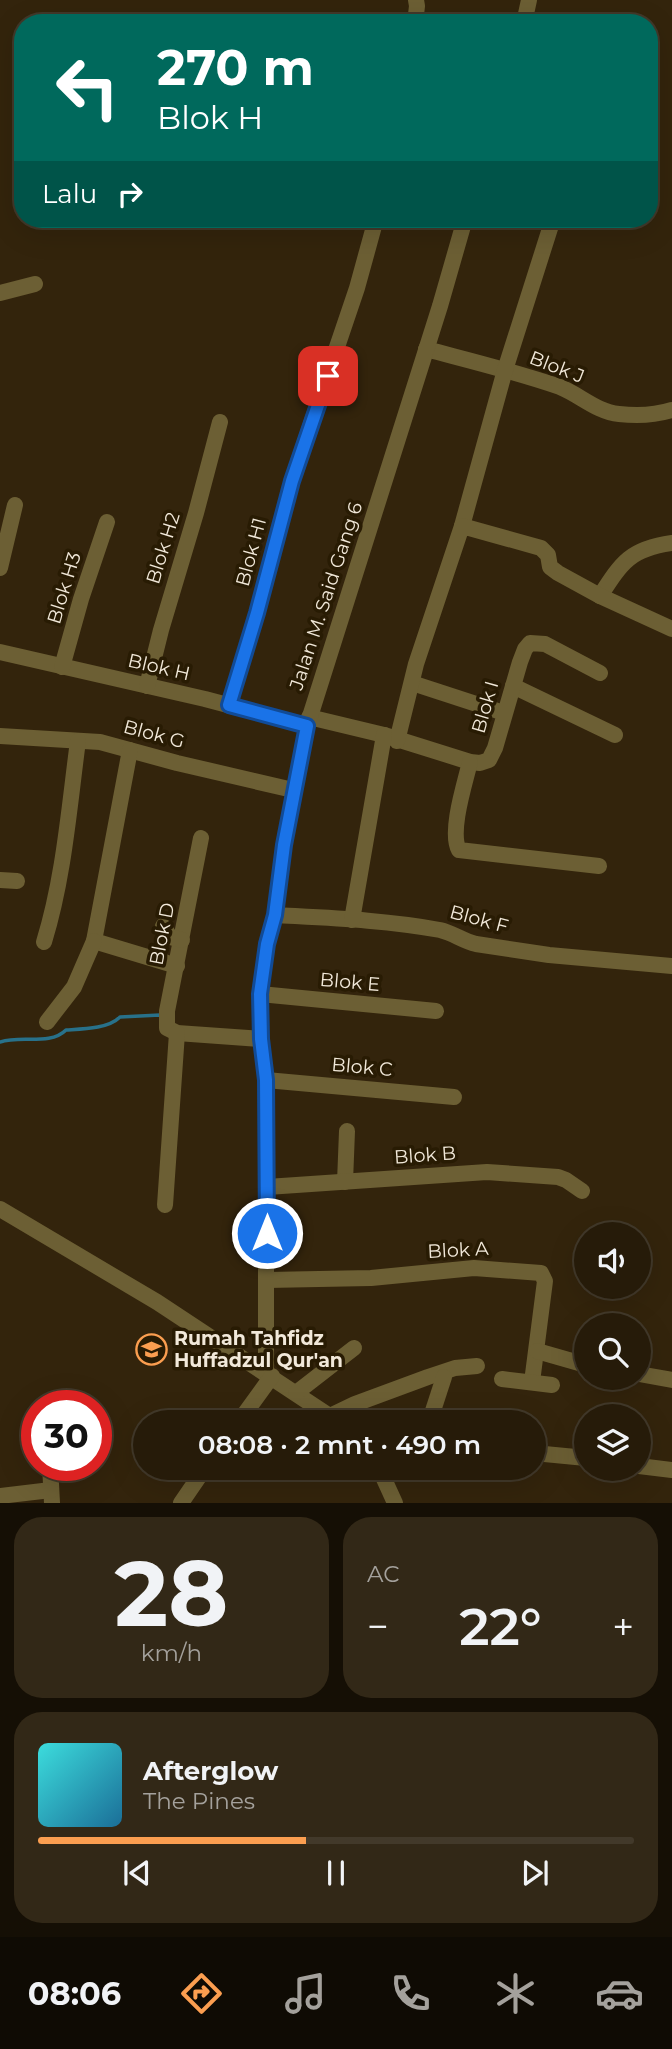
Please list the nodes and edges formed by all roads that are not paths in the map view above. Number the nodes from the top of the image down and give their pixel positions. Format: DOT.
graph roads {
  1 [pos="374,228"];
  2 [pos="462,228"];
  3 [pos="550,228"];
  4 [pos="35,284"];
  5 [pos="0,293"];
  6 [pos="426,349"];
  7 [pos="505,370"];
  8 [pos="672,410"];
  9 [pos="219,422"];
  10 [pos="15,505"];
  11 [pos="107,522"];
  12 [pos="462,526"];
  13 [pos="672,543"];
  14 [pos="0,568"];
  15 [pos="600,596"];
  16 [pos="672,629"];
  17 [pos="0,652"];
  18 [pos="62,667"];
  19 [pos="600,673"];
  20 [pos="411,683"];
  21 [pos="147,686"];
  22 [pos="513,686"];
  23 [pos="229,705"];
  24 [pos="504,713"];
  25 [pos="308,721"];
  26 [pos="615,735"];
  27 [pos="0,736"];
  28 [pos="391,738"];
  29 [pos="78,741"];
  30 [pos="130,750"];
  31 [pos="470,762"];
  32 [pos="293,790"];
  33 [pos="201,838"];
  34 [pos="599,866"];
  35 [pos="0,880"];
  36 [pos="17,881"];
  37 [pos="275,915"];
  38 [pos="352,920"];
  39 [pos="163,926"];
  40 [pos="182,940"];
  41 [pos="94,941"];
  42 [pos="44,942"];
  43 [pos="177,966"];
  44 [pos="672,966"];
  45 [pos="260,994"];
  46 [pos="436,1012"];
  47 [pos="47,1022"];
  48 [pos="170,1024"];
  49 [pos="261,1039"];
  50 [pos="266,1080"];
  51 [pos="453,1097"];
  52 [pos="347,1132"];
  53 [pos="345,1182"];
  54 [pos="267,1186"];
  55 [pos="582,1191"];
  56 [pos="165,1205"];
  57 [pos="0,1209"];
  58 [pos="267,1280"];
  59 [pos="354,1348"];
  60 [pos="537,1351"];
  61 [pos="574,1362"];
  62 [pos="477,1366"];
  63 [pos="269,1374"];
  64 [pos="651,1376"];
  65 [pos="444,1377"];
  66 [pos="502,1379"];
  67 [pos="672,1380"];
  68 [pos="532,1382"];
  69 [pos="552,1385"];
  70 [pos="296,1393"];
  71 [pos="246,1410"];
  72 [pos="322,1410"];
  73 [pos="347,1410"];
  74 [pos="433,1410"];
  75 [pos="546,1455"];
  76 [pos="574,1457"];
  77 [pos="651,1468"];
  78 [pos="672,1470"];
  79 [pos="197,1480"];
  80 [pos="384,1480"];
  81 [pos="0,1496"];
  82 [pos="52,1497"];
  83 [pos="181,1503"];
  84 [pos="395,1503"];
  1 -- 23 [label="street, Blok H1"];
  2 -- 6 [label="street, Jalan M. Said Gang 6"];
  3 -- 7 [label="street"];
  4 -- 5 [label="street"];
  6 -- 7 [label="street, Blok J"];
  6 -- 25 [label="street, Jalan M. Said Gang 6"];
  7 -- 8 [label="street, Blok J"];
  7 -- 12 [label="street"];
  9 -- 21 [label="street, Blok H2"];
  10 -- 14 [label="street"];
  11 -- 18 [label="street, Blok H3"];
  12 -- 15 [label="street"];
  12 -- 20 [label="street"];
  13 -- 15 [label="street"];
  15 -- 16 [label="street"];
  17 -- 18 [label="street, Blok H"];
  18 -- 21 [label="street, Blok H"];
  19 -- 22 [label="street, Blok I"];
  20 -- 24 [label="street"];
  20 -- 28 [label="street"];
  21 -- 23 [label="street, Blok H"];
  22 -- 24 [label="street, Blok I"];
  22 -- 26 [label="street"];
  23 -- 25 [label="street, Blok H"];
  24 -- 31 [label="street, Blok I"];
  25 -- 28 [label="street"];
  25 -- 32 [label="street, Jalan M. Said Gang 6"];
  27 -- 29 [label="street, Blok G"];
  28 -- 31 [label="street"];
  28 -- 38 [label="street"];
  29 -- 30 [label="street, Blok G"];
  29 -- 42 [label="street"];
  30 -- 32 [label="street, Blok G"];
  30 -- 41 [label="street"];
  31 -- 34 [label="street"];
  32 -- 37 [label="street, Jalan M. Said Gang 6"];
  33 -- 40 [label="street, Blok D"];
  35 -- 36 [label="street"];
  37 -- 38 [label="street, Blok F"];
  37 -- 45 [label="street, Jalan M. Said Gang 6"];
  38 -- 44 [label="street, Blok F"];
  39 -- 40 [label="street"];
  40 -- 43 [label="street, Blok D"];
  41 -- 43 [label="street"];
  41 -- 47 [label="street"];
  43 -- 48 [label="street, Blok D"];
  45 -- 46 [label="street, Blok E"];
  45 -- 49 [label="street, Jalan M. Said Gang 6"];
  48 -- 49 [label="street"];
  48 -- 56 [label="street, Blok D"];
  49 -- 50 [label="street, Jalan M. Said Gang 6"];
  50 -- 51 [label="street, Blok C"];
  50 -- 54 [label="street, Jalan M. Said Gang 6"];
  52 -- 53 [label="street"];
  53 -- 54 [label="street, Blok B"];
  53 -- 55 [label="street, Blok B"];
  54 -- 58 [label="street, Jalan M. Said Gang 6"];
  57 -- 63 [label="street"];
  58 -- 60 [label="street, Blok A"];
  58 -- 63 [label="street, Jalan M. Said Gang 6"];
  59 -- 70 [label="street"];
  60 -- 61 [label="street"];
  60 -- 68 [label="street, Blok A"];
  62 -- 73 [label="street"];
  63 -- 70 [label="street"];
  63 -- 71 [label="street"];
  64 -- 67 [label="street"];
  65 -- 74 [label="street"];
  66 -- 68 [label="street"];
  68 -- 69 [label="street"];
  70 -- 72 [label="street"];
  75 -- 76 [label="street"];
  77 -- 78 [label="street"];
  79 -- 83 [label="street"];
  80 -- 84 [label="street"];
  81 -- 82 [label="street"];
}
